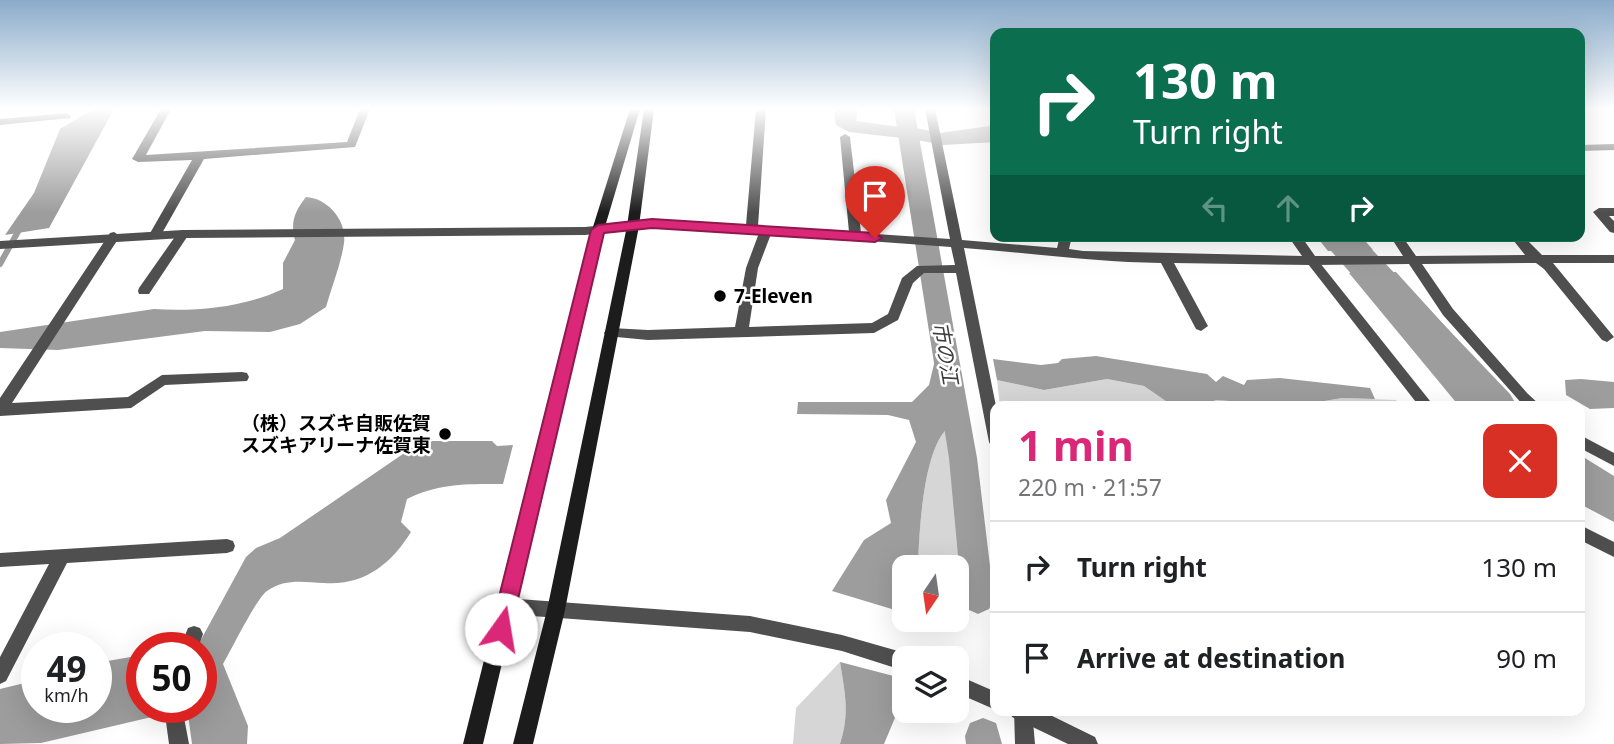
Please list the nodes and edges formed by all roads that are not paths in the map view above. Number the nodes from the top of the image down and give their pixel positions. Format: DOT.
graph roads {
  1 [pos="147,144"];
  2 [pos="351,144"];
  3 [pos="624,144"];
  4 [pos="644,144"];
  5 [pos="760,144"];
  6 [pos="846,144"];
  7 [pos="937,144"];
  8 [pos="1614,147"];
  9 [pos="1585,148"];
  10 [pos="200,156"];
  11 [pos="1614,212"];
  12 [pos="633,226"];
  13 [pos="759,229"];
  14 [pos="1614,229"];
  15 [pos="598,230"];
  16 [pos="183,234"];
  17 [pos="155,235"];
  18 [pos="114,236"];
  19 [pos="855,236"];
  20 [pos="1065,242"];
  21 [pos="1298,242"];
  22 [pos="1398,242"];
  23 [pos="1521,242"];
  24 [pos="958,244"];
  25 [pos="0,245"];
  26 [pos="1062,254"];
  27 [pos="1166,258"];
  28 [pos="1404,259"];
  29 [pos="1537,259"];
  30 [pos="1614,259"];
  31 [pos="1312,261"];
  32 [pos="962,268"];
  33 [pos="144,291"];
  34 [pos="1201,326"];
  35 [pos="741,332"];
  36 [pos="611,333"];
  37 [pos="1607,337"];
  38 [pos="242,377"];
  39 [pos="1423,401"];
  40 [pos="1527,401"];
  41 [pos="1,409"];
  42 [pos="990,411"];
  43 [pos="1585,444"];
  44 [pos="1614,460"];
  45 [pos="1585,535"];
  46 [pos="227,545"];
  47 [pos="1614,550"];
  48 [pos="62,557"];
  49 [pos="0,560"];
  50 [pos="506,606"];
  51 [pos="556,610"];
  52 [pos="892,658"];
  53 [pos="0,676"];
  54 [pos="969,689"];
  55 [pos="990,698"];
  56 [pos="1022,716"];
  57 [pos="1031,716"];
  58 [pos="175,723"];
  59 [pos="178,744"];
  60 [pos="473,744"];
  61 [pos="523,744"];
  62 [pos="1025,744"];
  63 [pos="1088,744"];
  1 -- 10 [label="street"];
  2 -- 10 [label="street"];
  3 -- 15 [label="main road"];
  4 -- 12 [label="main road"];
  5 -- 13 [label="street"];
  6 -- 19 [label="street"];
  7 -- 24 [label="street"];
  8 -- 9 [label="street"];
  10 -- 17 [label="street"];
  11 -- 14 [label="street"];
  12 -- 13 [label="street"];
  12 -- 15 [label="street"];
  12 -- 36 [label="main road"];
  13 -- 19 [label="street"];
  13 -- 35 [label="street"];
  15 -- 16 [label="street"];
  15 -- 50 [label="main road"];
  16 -- 17 [label="street"];
  16 -- 33 [label="street"];
  17 -- 18 [label="street"];
  18 -- 25 [label="street"];
  18 -- 41 [label="street"];
  19 -- 24 [label="street"];
  20 -- 26 [label="street"];
  21 -- 31 [label="street"];
  22 -- 28 [label="street"];
  23 -- 29 [label="street"];
  24 -- 26 [label="street"];
  24 -- 32 [label="street"];
  26 -- 27 [label="street"];
  27 -- 31 [label="street"];
  27 -- 34 [label="street"];
  28 -- 29 [label="street"];
  28 -- 31 [label="street"];
  28 -- 40 [label="street"];
  29 -- 30 [label="street"];
  29 -- 37 [label="street"];
  31 -- 39 [label="street"];
  32 -- 35 [label="street"];
  32 -- 42 [label="street"];
  35 -- 36 [label="street"];
  36 -- 51 [label="main road"];
  38 -- 41 [label="street"];
  43 -- 44 [label="street"];
  45 -- 47 [label="street"];
  46 -- 48 [label="street"];
  48 -- 49 [label="street"];
  48 -- 53 [label="street"];
  50 -- 51 [label="street"];
  50 -- 60 [label="main road"];
  51 -- 52 [label="street"];
  51 -- 61 [label="main road"];
  54 -- 55 [label="street"];
  56 -- 62 [label="street"];
  57 -- 63 [label="street"];
  58 -- 59 [label="street"];
}
